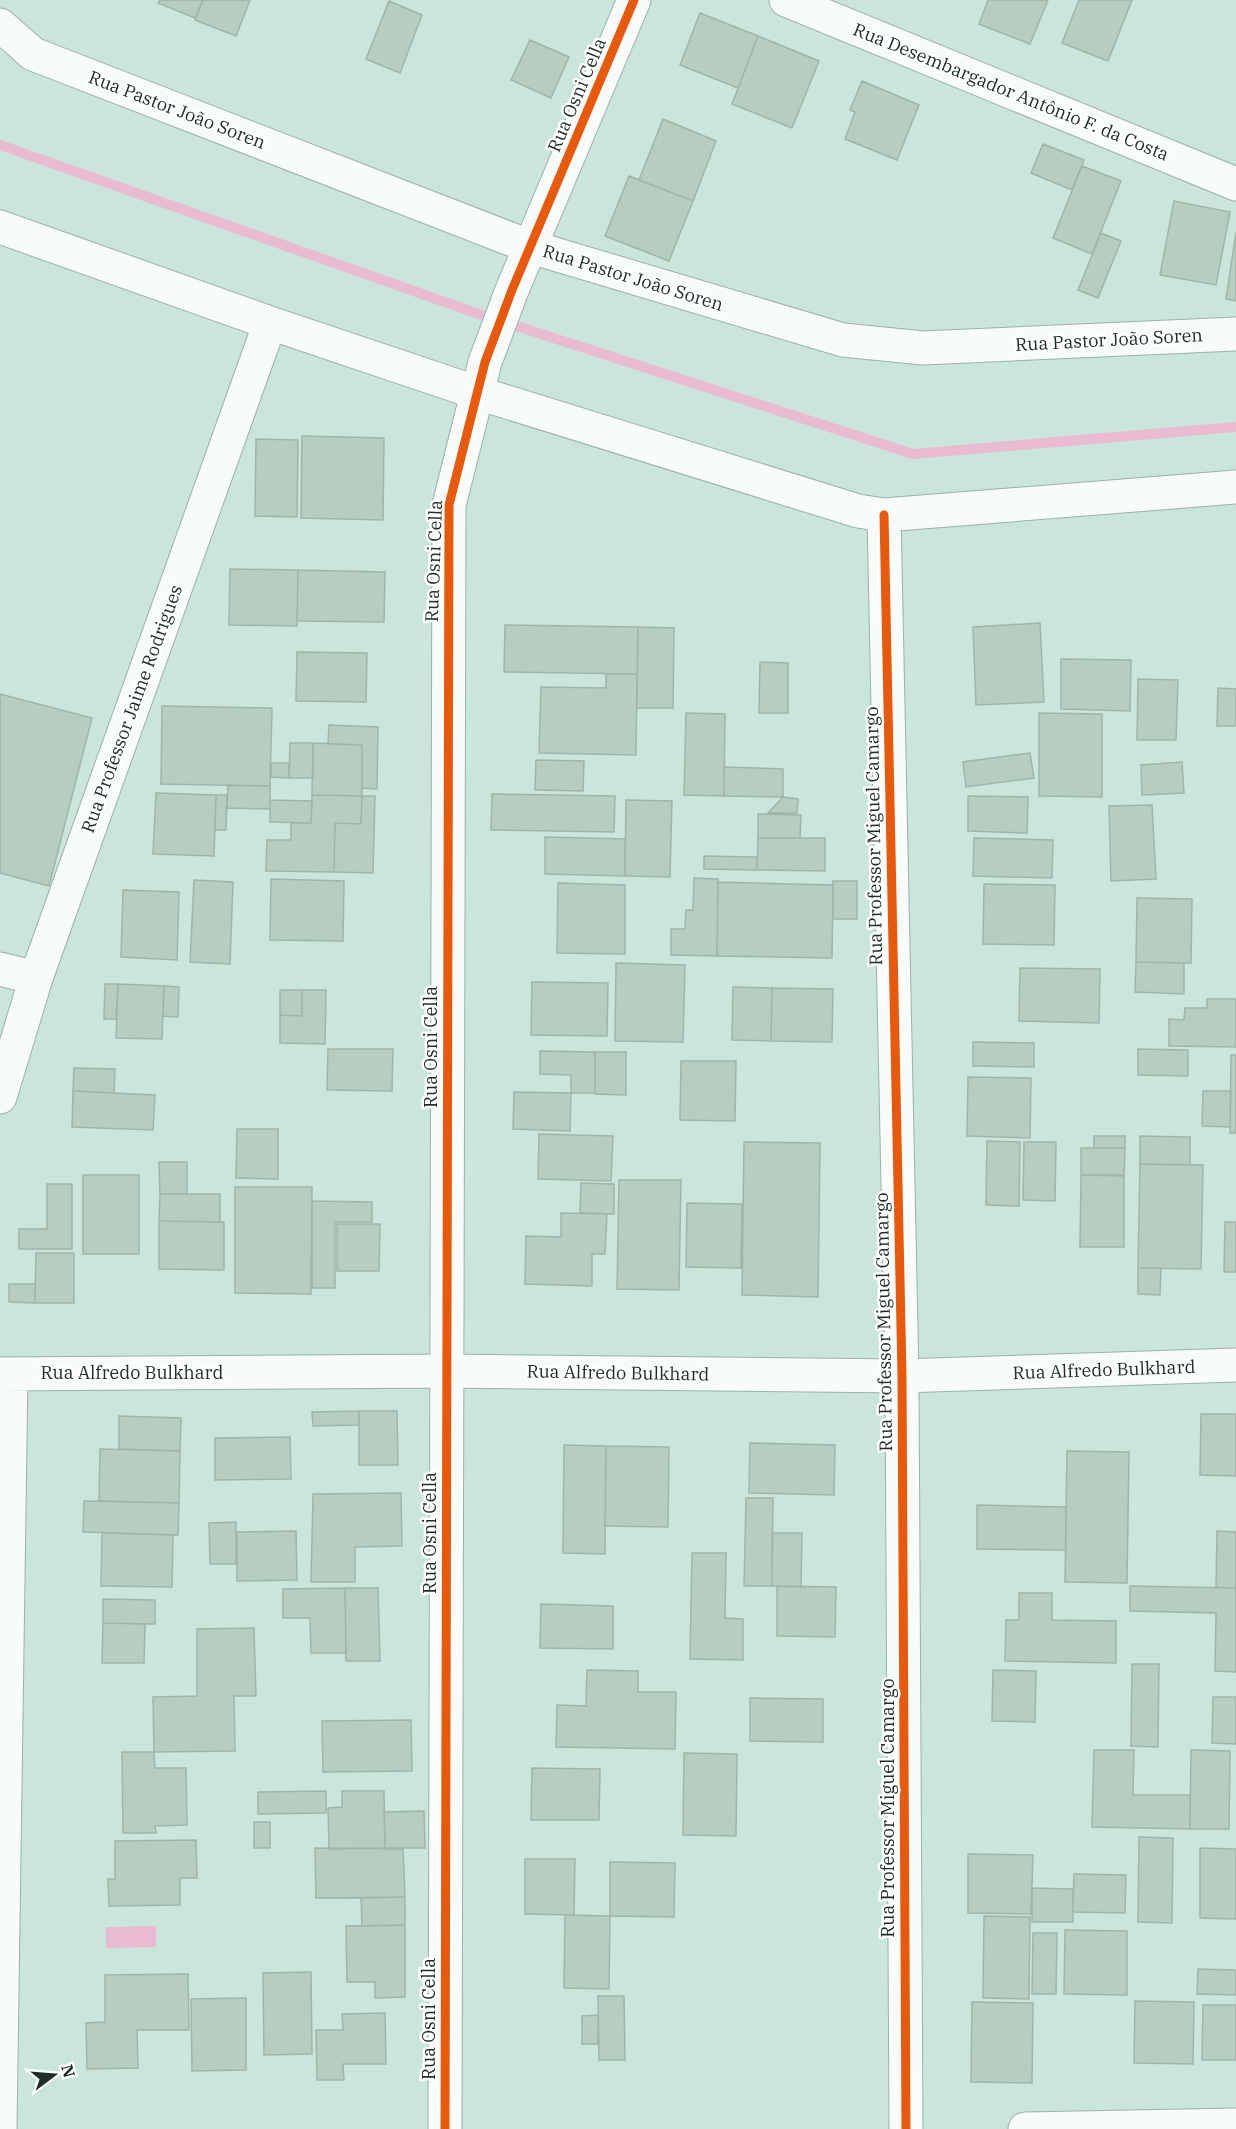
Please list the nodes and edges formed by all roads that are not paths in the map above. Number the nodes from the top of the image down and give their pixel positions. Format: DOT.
graph roads {
  1 [pos="634,0"];
  2 [pos="786,0"];
  3 [pos="0,25"];
  4 [pos="1236,184"];
  5 [pos="0,227"];
  6 [pos="531,247"];
  7 [pos="270,323"];
  8 [pos="1236,334"];
  9 [pos="481,377"];
  10 [pos="1236,487"];
  11 [pos="884,515"];
  12 [pos="0,969"];
  13 [pos="36,978"];
  14 [pos="0,1097"];
  15 [pos="1236,1365"];
  16 [pos="447,1371"];
  17 [pos="6,1374"];
  18 [pos="902,1376"];
  19 [pos="1236,2125"];
  20 [pos="0,2129"];
  21 [pos="445,2129"];
  22 [pos="906,2129"];
  23 [pos="1024,2129"];
  1 -- 6 [label="street, Rua Osni Cella"];
  2 -- 4 [label="street, Rua Desembargador Antônio F. da Costa"];
  3 -- 6 [label="street, Rua Pastor João Soren"];
  5 -- 7 [label="street"];
  6 -- 8 [label="street, Rua Pastor João Soren"];
  6 -- 9 [label="street, Rua Osni Cella"];
  7 -- 9 [label="street"];
  7 -- 13 [label="street, Rua Professor Jaime Rodrigues"];
  9 -- 11 [label="street"];
  9 -- 16 [label="street, Rua Osni Cella"];
  10 -- 11 [label="street"];
  11 -- 18 [label="street, Rua Professor Miguel Camargo"];
  12 -- 13 [label="street"];
  13 -- 14 [label="street, Rua Professor Jaime Rodrigues"];
  15 -- 18 [label="street, Rua Alfredo Bulkhard"];
  16 -- 17 [label="street, Rua Alfredo Bulkhard"];
  16 -- 18 [label="street, Rua Alfredo Bulkhard"];
  16 -- 21 [label="street, Rua Osni Cella"];
  17 -- 20 [label="street"];
  18 -- 22 [label="street, Rua Professor Miguel Camargo"];
  19 -- 23 [label="street"];
}
